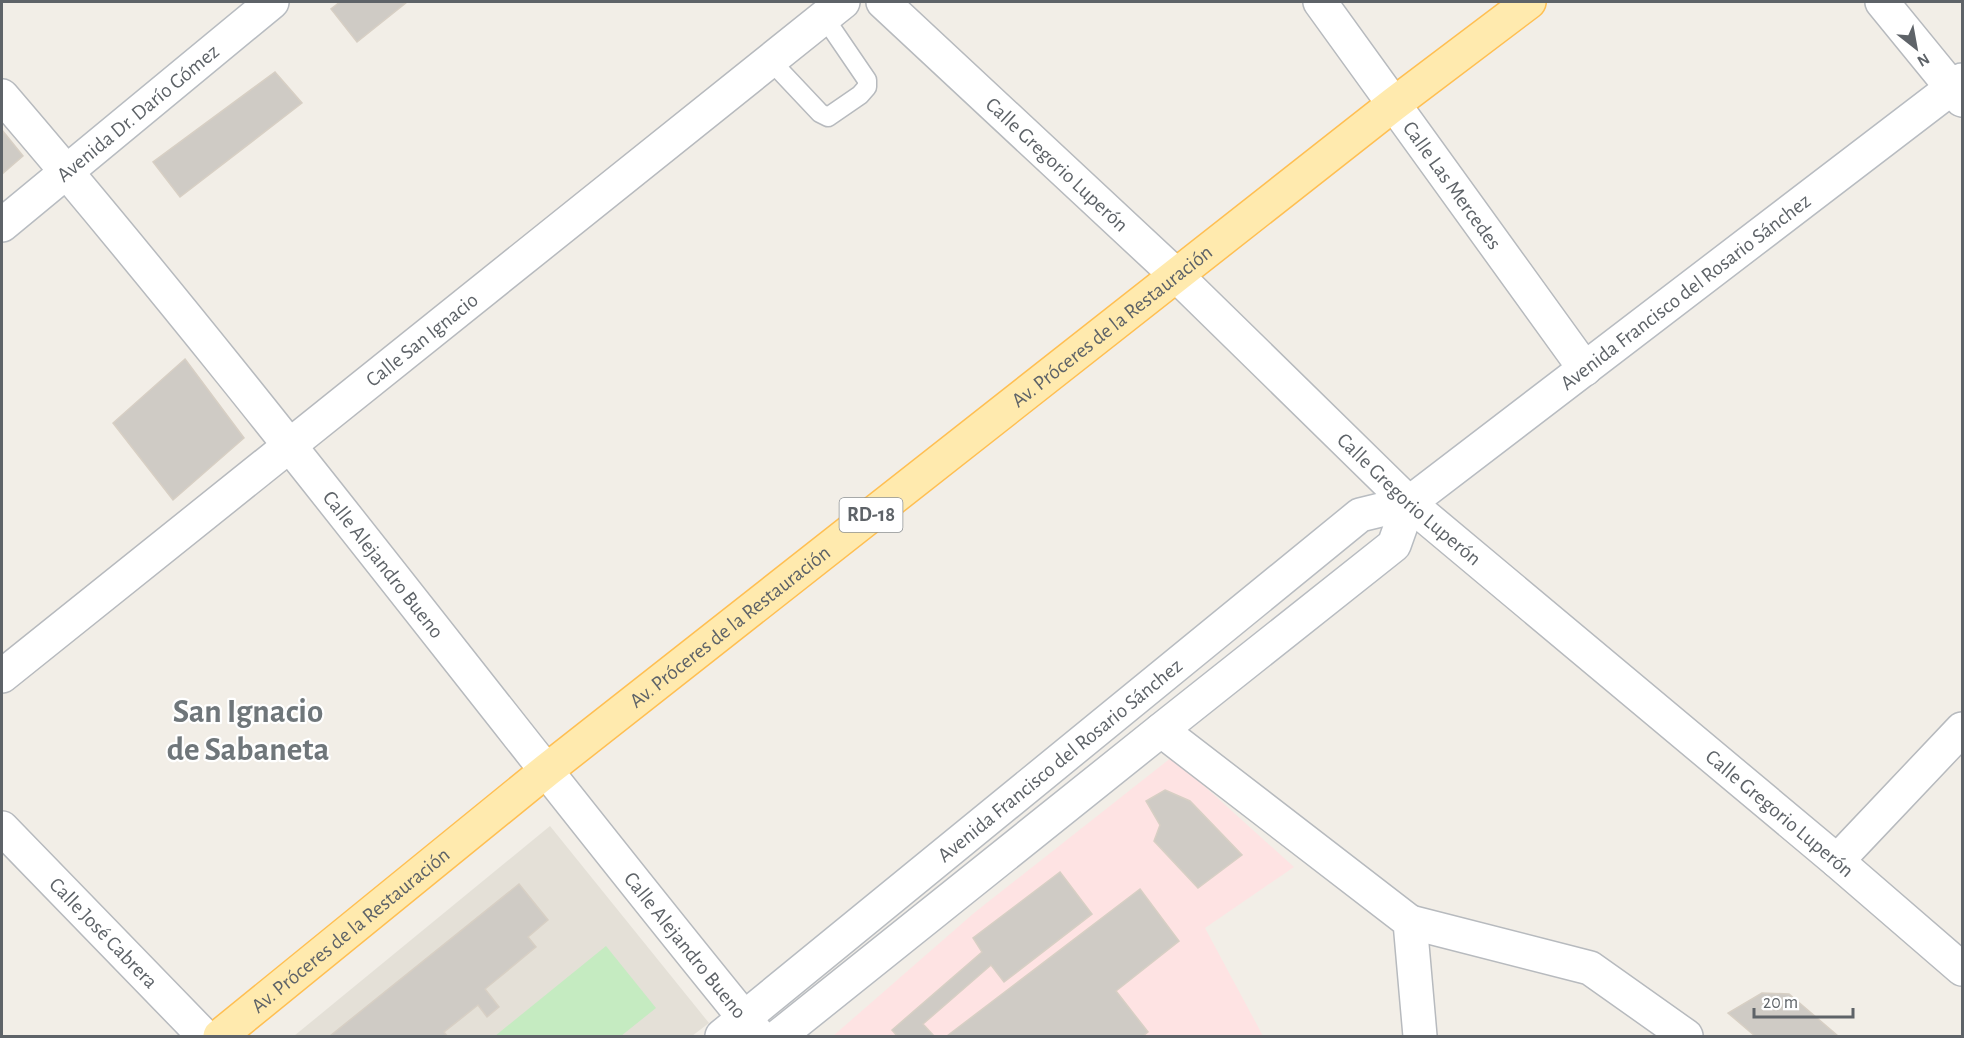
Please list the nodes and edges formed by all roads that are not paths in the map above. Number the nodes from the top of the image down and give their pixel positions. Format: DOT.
graph roads {
  1 [pos="883,2"];
  2 [pos="1320,2"];
  3 [pos="1529,2"];
  4 [pos="1882,2"];
  5 [pos="258,6"];
  6 [pos="833,9"];
  7 [pos="770,60"];
  8 [pos="1959,89"];
  9 [pos="2,96"];
  10 [pos="1394,104"];
  11 [pos="66,171"];
  12 [pos="2,225"];
  13 [pos="1176,275"];
  14 [pos="1585,369"];
  15 [pos="288,445"];
  16 [pos="1409,503"];
  17 [pos="2,676"];
  18 [pos="1962,729"];
  19 [pos="1161,730"];
  20 [pos="547,770"];
  21 [pos="2,828"];
  22 [pos="1838,861"];
  23 [pos="1410,922"];
  24 [pos="1962,969"];
  25 [pos="742,1030"];
  26 [pos="204,1036"];
  27 [pos="220,1036"];
  28 [pos="779,1036"];
  29 [pos="1420,1036"];
  30 [pos="1686,1036"];
  1 -- 13 [label="street, Calle Gregorio Luperón"];
  2 -- 10 [label="street, Calle Las Mercedes"];
  3 -- 10 [label="main road, Av. Próceres de la Restauración / RD-18"];
  4 -- 8 [label="street"];
  5 -- 11 [label="street, Avenida Dr. Darío Gómez"];
  6 -- 7 [label="street, Calle San Ignacio"];
  6 -- 7 [label="lane"];
  7 -- 15 [label="street, Calle San Ignacio"];
  8 -- 14 [label="street, Avenida Francisco del Rosario Sánchez"];
  9 -- 11 [label="street, Calle Alejandro Bueno"];
  10 -- 13 [label="main road, Av. Próceres de la Restauración / RD-18"];
  10 -- 14 [label="street, Calle Las Mercedes"];
  11 -- 12 [label="street, Avenida Dr. Darío Gómez"];
  11 -- 15 [label="street, Calle Alejandro Bueno"];
  13 -- 16 [label="street, Calle Gregorio Luperón"];
  13 -- 20 [label="main road, Av. Próceres de la Restauración / RD-18"];
  14 -- 16 [label="street, Avenida Francisco del Rosario Sánchez"];
  15 -- 17 [label="street, Calle San Ignacio"];
  15 -- 20 [label="street, Calle Alejandro Bueno"];
  16 -- 19 [label="street, Avenida Francisco del Rosario Sánchez"];
  16 -- 22 [label="street, Calle Gregorio Luperón"];
  16 -- 25 [label="street, Avenida Francisco del Rosario Sánchez"];
  18 -- 22 [label="street"];
  19 -- 23 [label="street"];
  19 -- 28 [label="street, Avenida Francisco del Rosario Sánchez"];
  20 -- 25 [label="street, Calle Alejandro Bueno"];
  20 -- 27 [label="main road, Av. Próceres de la Restauración / RD-18"];
  21 -- 26 [label="street, Calle José Cabrera"];
  22 -- 24 [label="street, Calle Gregorio Luperón"];
  23 -- 29 [label="street"];
  23 -- 30 [label="street"];
}
